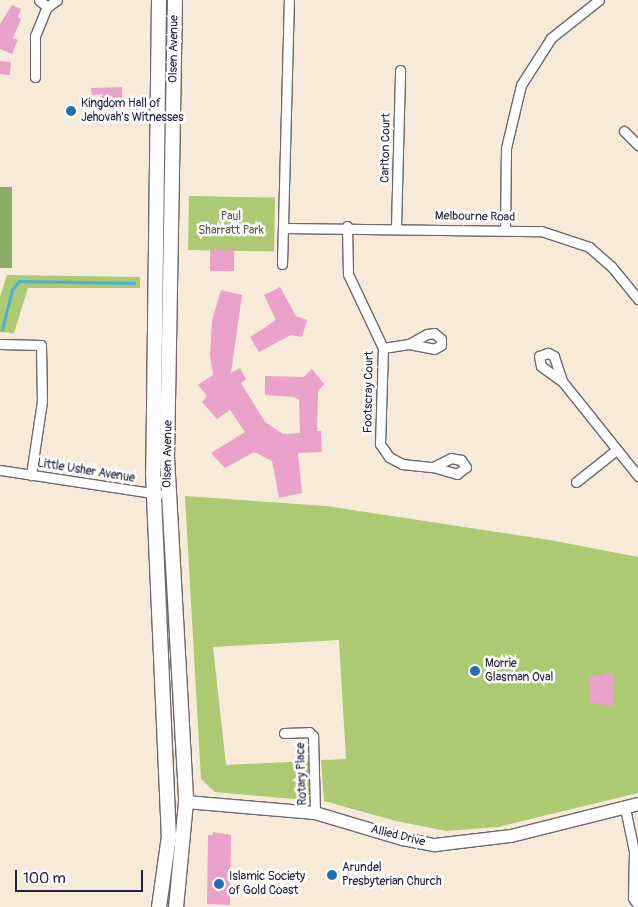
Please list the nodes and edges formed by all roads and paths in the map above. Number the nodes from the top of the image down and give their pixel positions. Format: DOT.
graph roads {
  1 [pos="39,0"];
  2 [pos="57,0"];
  3 [pos="159,0"];
  4 [pos="175,0"];
  5 [pos="289,0"];
  6 [pos="599,0"];
  7 [pos="47,7"];
  8 [pos="400,70"];
  9 [pos="34,77"];
  10 [pos="624,132"];
  11 [pos="638,145"];
  12 [pos="347,226"];
  13 [pos="396,227"];
  14 [pos="285,228"];
  15 [pos="504,230"];
  16 [pos="282,264"];
  17 [pos="638,299"];
  18 [pos="0,344"];
  19 [pos="409,344"];
  20 [pos="383,348"];
  21 [pos="562,382"];
  22 [pos="615,451"];
  23 [pos="433,467"];
  24 [pos="0,470"];
  25 [pos="31,475"];
  26 [pos="638,476"];
  27 [pos="576,482"];
  28 [pos="161,494"];
  29 [pos="284,733"];
  30 [pos="186,802"];
  31 [pos="638,804"];
  32 [pos="625,808"];
  33 [pos="316,813"];
  34 [pos="638,906"];
  35 [pos="159,907"];
  36 [pos="176,907"];
  1 -- 7 [label="street"];
  2 -- 7 [label="street"];
  3 -- 28 [label="main road, Olsen Avenue"];
  4 -- 28 [label="main road, Olsen Avenue"];
  5 -- 14 [label="street"];
  6 -- 15 [label="street"];
  7 -- 9 [label="street"];
  8 -- 13 [label="street, Carlton Court"];
  10 -- 11 [label="street"];
  12 -- 13 [label="street, Melbourne Road"];
  12 -- 14 [label="street, Melbourne Road"];
  12 -- 20 [label="street, Footscray Court"];
  13 -- 15 [label="street, Melbourne Road"];
  14 -- 16 [label="street"];
  15 -- 17 [label="street, Melbourne Road"];
  18 -- 25 [label="street"];
  19 -- 20 [label="street"];
  20 -- 23 [label="street, Footscray Court"];
  21 -- 22 [label="street"];
  22 -- 26 [label="street"];
  22 -- 27 [label="street"];
  24 -- 25 [label="street, Little Usher Avenue"];
  25 -- 28 [label="street, Little Usher Avenue"];
  28 -- 30 [label="main road, Olsen Avenue"];
  28 -- 35 [label="main road, Olsen Avenue"];
  29 -- 33 [label="street, Rotary Place"];
  30 -- 33 [label="street, Allied Drive"];
  30 -- 36 [label="main road, Olsen Avenue"];
  31 -- 32 [label="street, Allied Drive"];
  32 -- 33 [label="street, Allied Drive"];
  32 -- 34 [label="street"];
}
